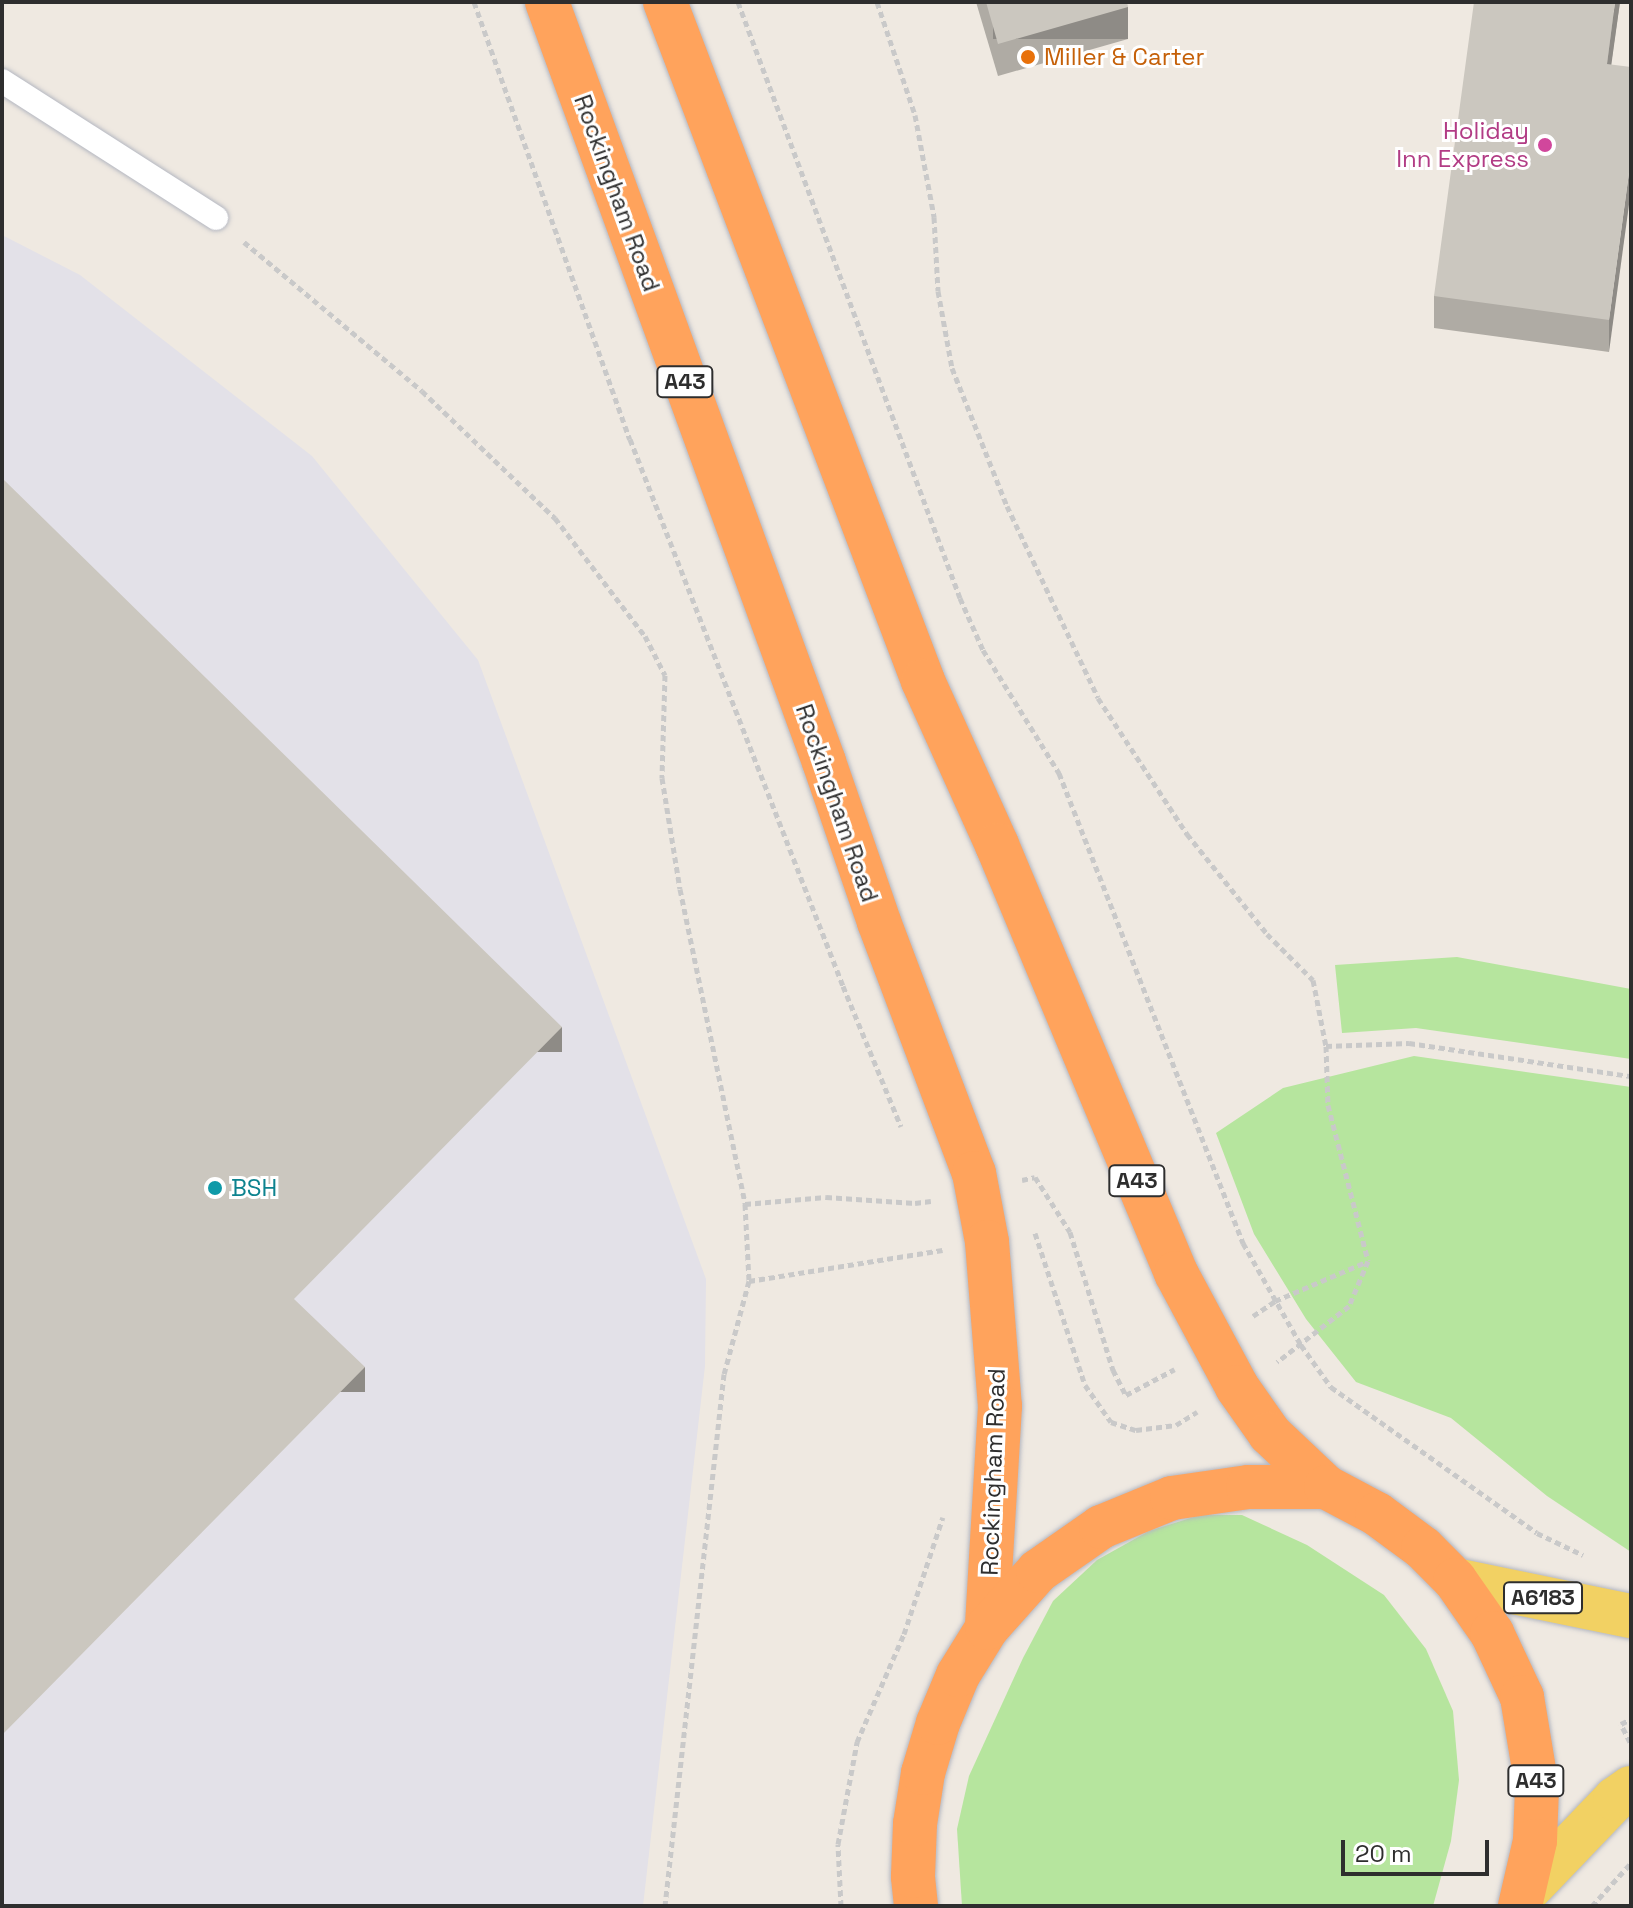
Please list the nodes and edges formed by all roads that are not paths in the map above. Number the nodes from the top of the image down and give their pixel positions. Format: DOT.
graph roads {
  1 [pos="547,2"];
  2 [pos="665,2"];
  3 [pos="2,81"];
  4 [pos="216,218"];
  5 [pos="1326,1487"];
  6 [pos="1455,1580"];
  7 [pos="1631,1616"];
  8 [pos="987,1628"];
  9 [pos="1631,1788"];
  10 [pos="1522,1900"];
  11 [pos="916,1906"];
  1 -- 8 [label="highway, Rockingham Road / A43"];
  2 -- 5 [label="highway, A43"];
  3 -- 4 [label="lane"];
  5 -- 6 [label="highway, A43"];
  5 -- 8 [label="highway, A43"];
  6 -- 7 [label="main road, A6183"];
  6 -- 10 [label="highway, A43"];
  8 -- 11 [label="highway, A43"];
  9 -- 10 [label="main road"];
}
